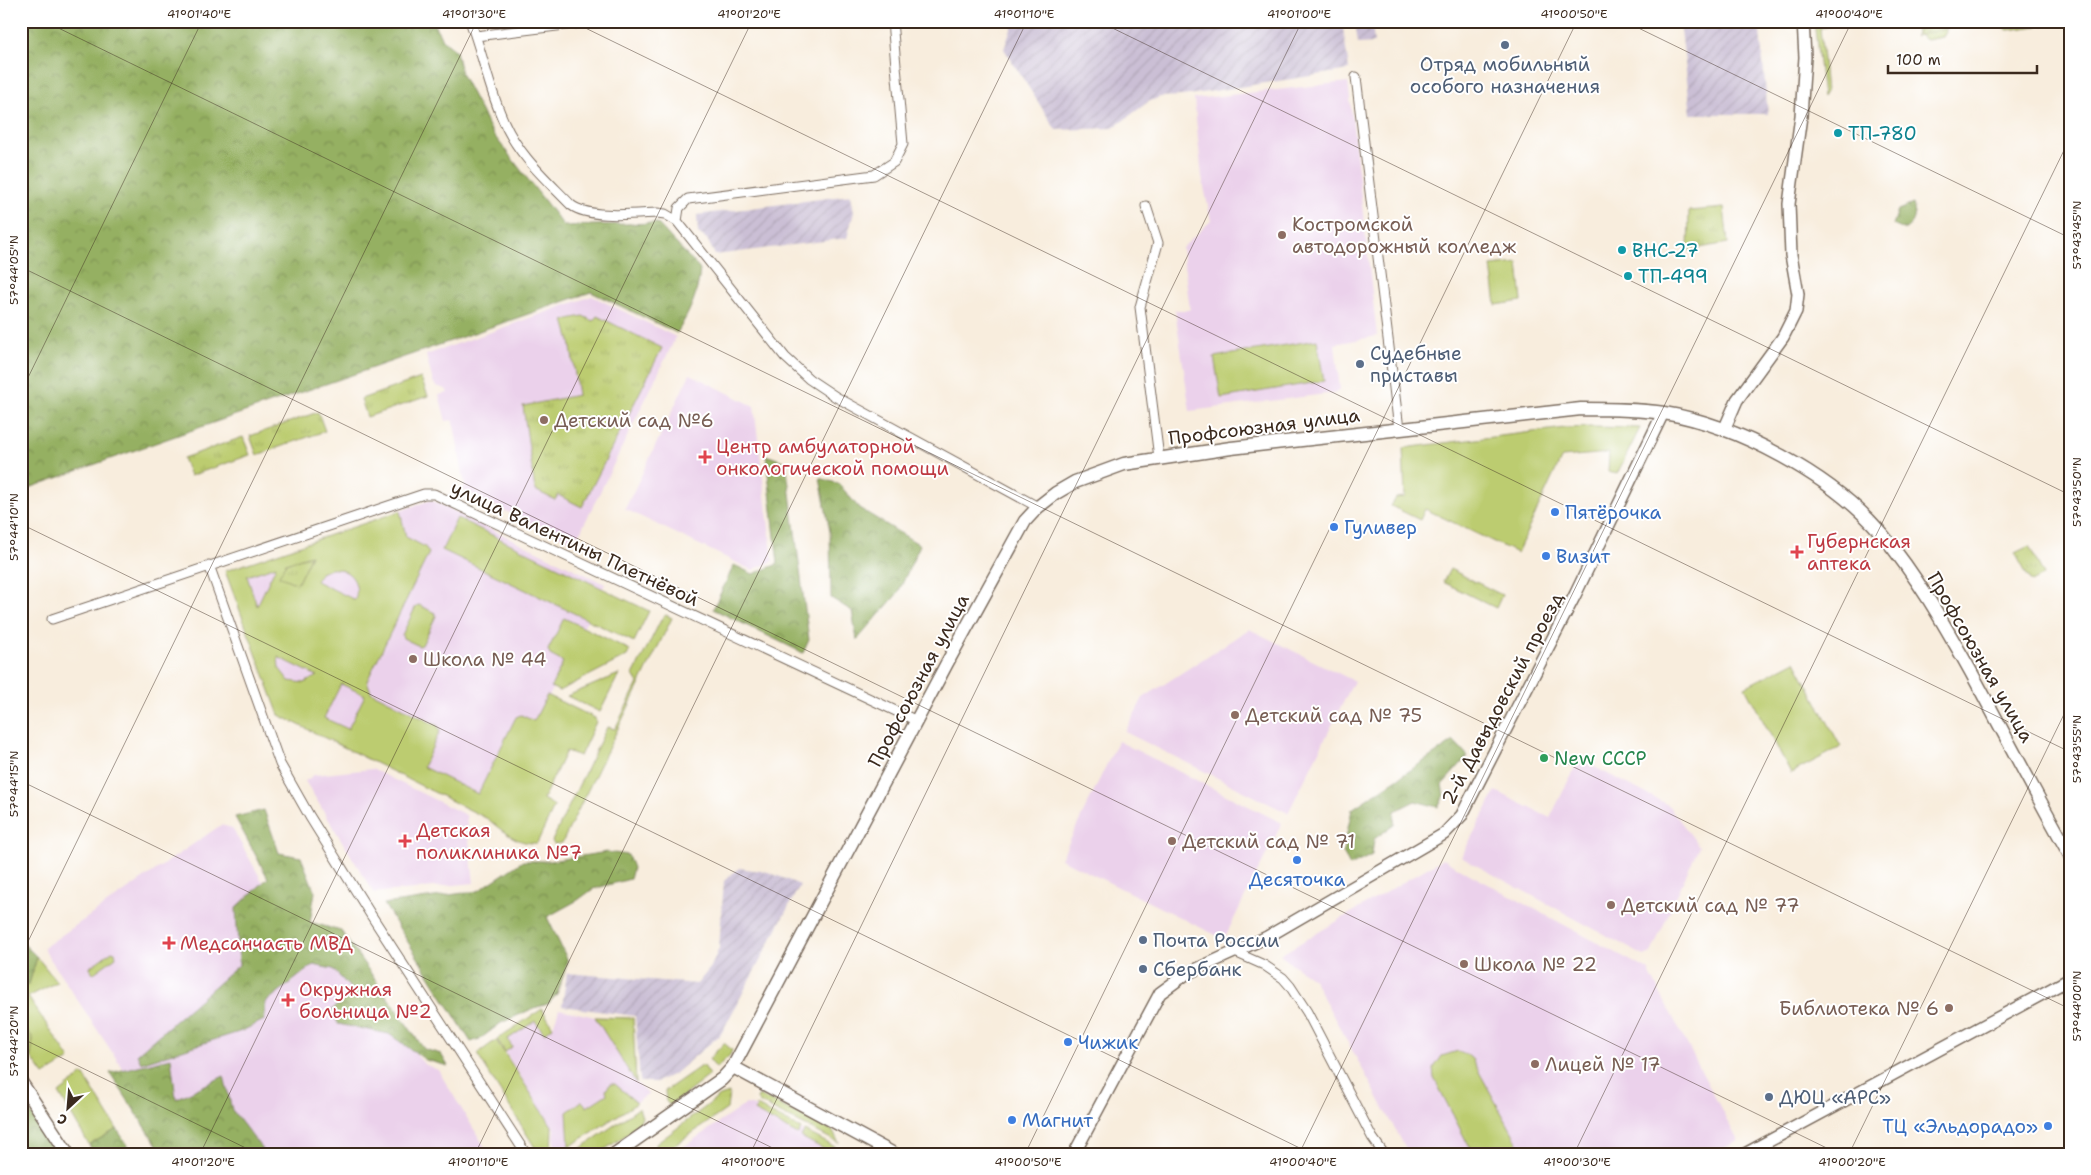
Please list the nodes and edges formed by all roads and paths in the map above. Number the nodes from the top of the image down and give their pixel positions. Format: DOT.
graph roads {
  1 [pos="470,21"];
  2 [pos="598,21"];
  3 [pos="892,21"];
  4 [pos="1803,21"];
  5 [pos="476,36"];
  6 [pos="1356,77"];
  7 [pos="1146,206"];
  8 [pos="677,221"];
  9 [pos="1663,413"];
  10 [pos="1399,429"];
  11 [pos="1724,430"];
  12 [pos="1159,458"];
  13 [pos="1038,507"];
  14 [pos="209,565"];
  15 [pos="52,620"];
  16 [pos="917,721"];
  17 [pos="2070,855"];
  18 [pos="1237,952"];
  19 [pos="2070,979"];
  20 [pos="733,1067"];
  21 [pos="21,1082"];
  22 [pos="68,1154"];
  23 [pos="526,1154"];
  24 [pos="615,1154"];
  25 [pos="894,1154"];
  26 [pos="1074,1154"];
  27 [pos="1384,1154"];
  28 [pos="1745,1154"];
  1 -- 5 [label="street"];
  2 -- 5 [label="street"];
  3 -- 8 [label="street"];
  4 -- 11 [label="street"];
  5 -- 8 [label="street"];
  6 -- 10 [label="street"];
  7 -- 12 [label="street"];
  8 -- 13 [label="street"];
  9 -- 10 [label="main road, Профсоюзная улица"];
  9 -- 11 [label="main road, Профсоюзная улица"];
  9 -- 18 [label="street, 2-й Давыдовский проезд"];
  10 -- 12 [label="main road, Профсоюзная улица"];
  11 -- 17 [label="main road, Профсоюзная улица"];
  12 -- 13 [label="main road, Профсоюзная улица"];
  13 -- 16 [label="main road, Профсоюзная улица"];
  14 -- 15 [label="street, улица Валентины Плетнёвой"];
  14 -- 16 [label="street, улица Валентины Плетнёвой"];
  14 -- 23 [label="street"];
  16 -- 20 [label="main road, Профсоюзная улица"];
  18 -- 26 [label="street, 2-й Давыдовский проезд"];
  18 -- 27 [label="street"];
  19 -- 28 [label="street"];
  20 -- 24 [label="main road, Профсоюзная улица"];
  20 -- 25 [label="main road"];
  21 -- 22 [label="main road"];
}
